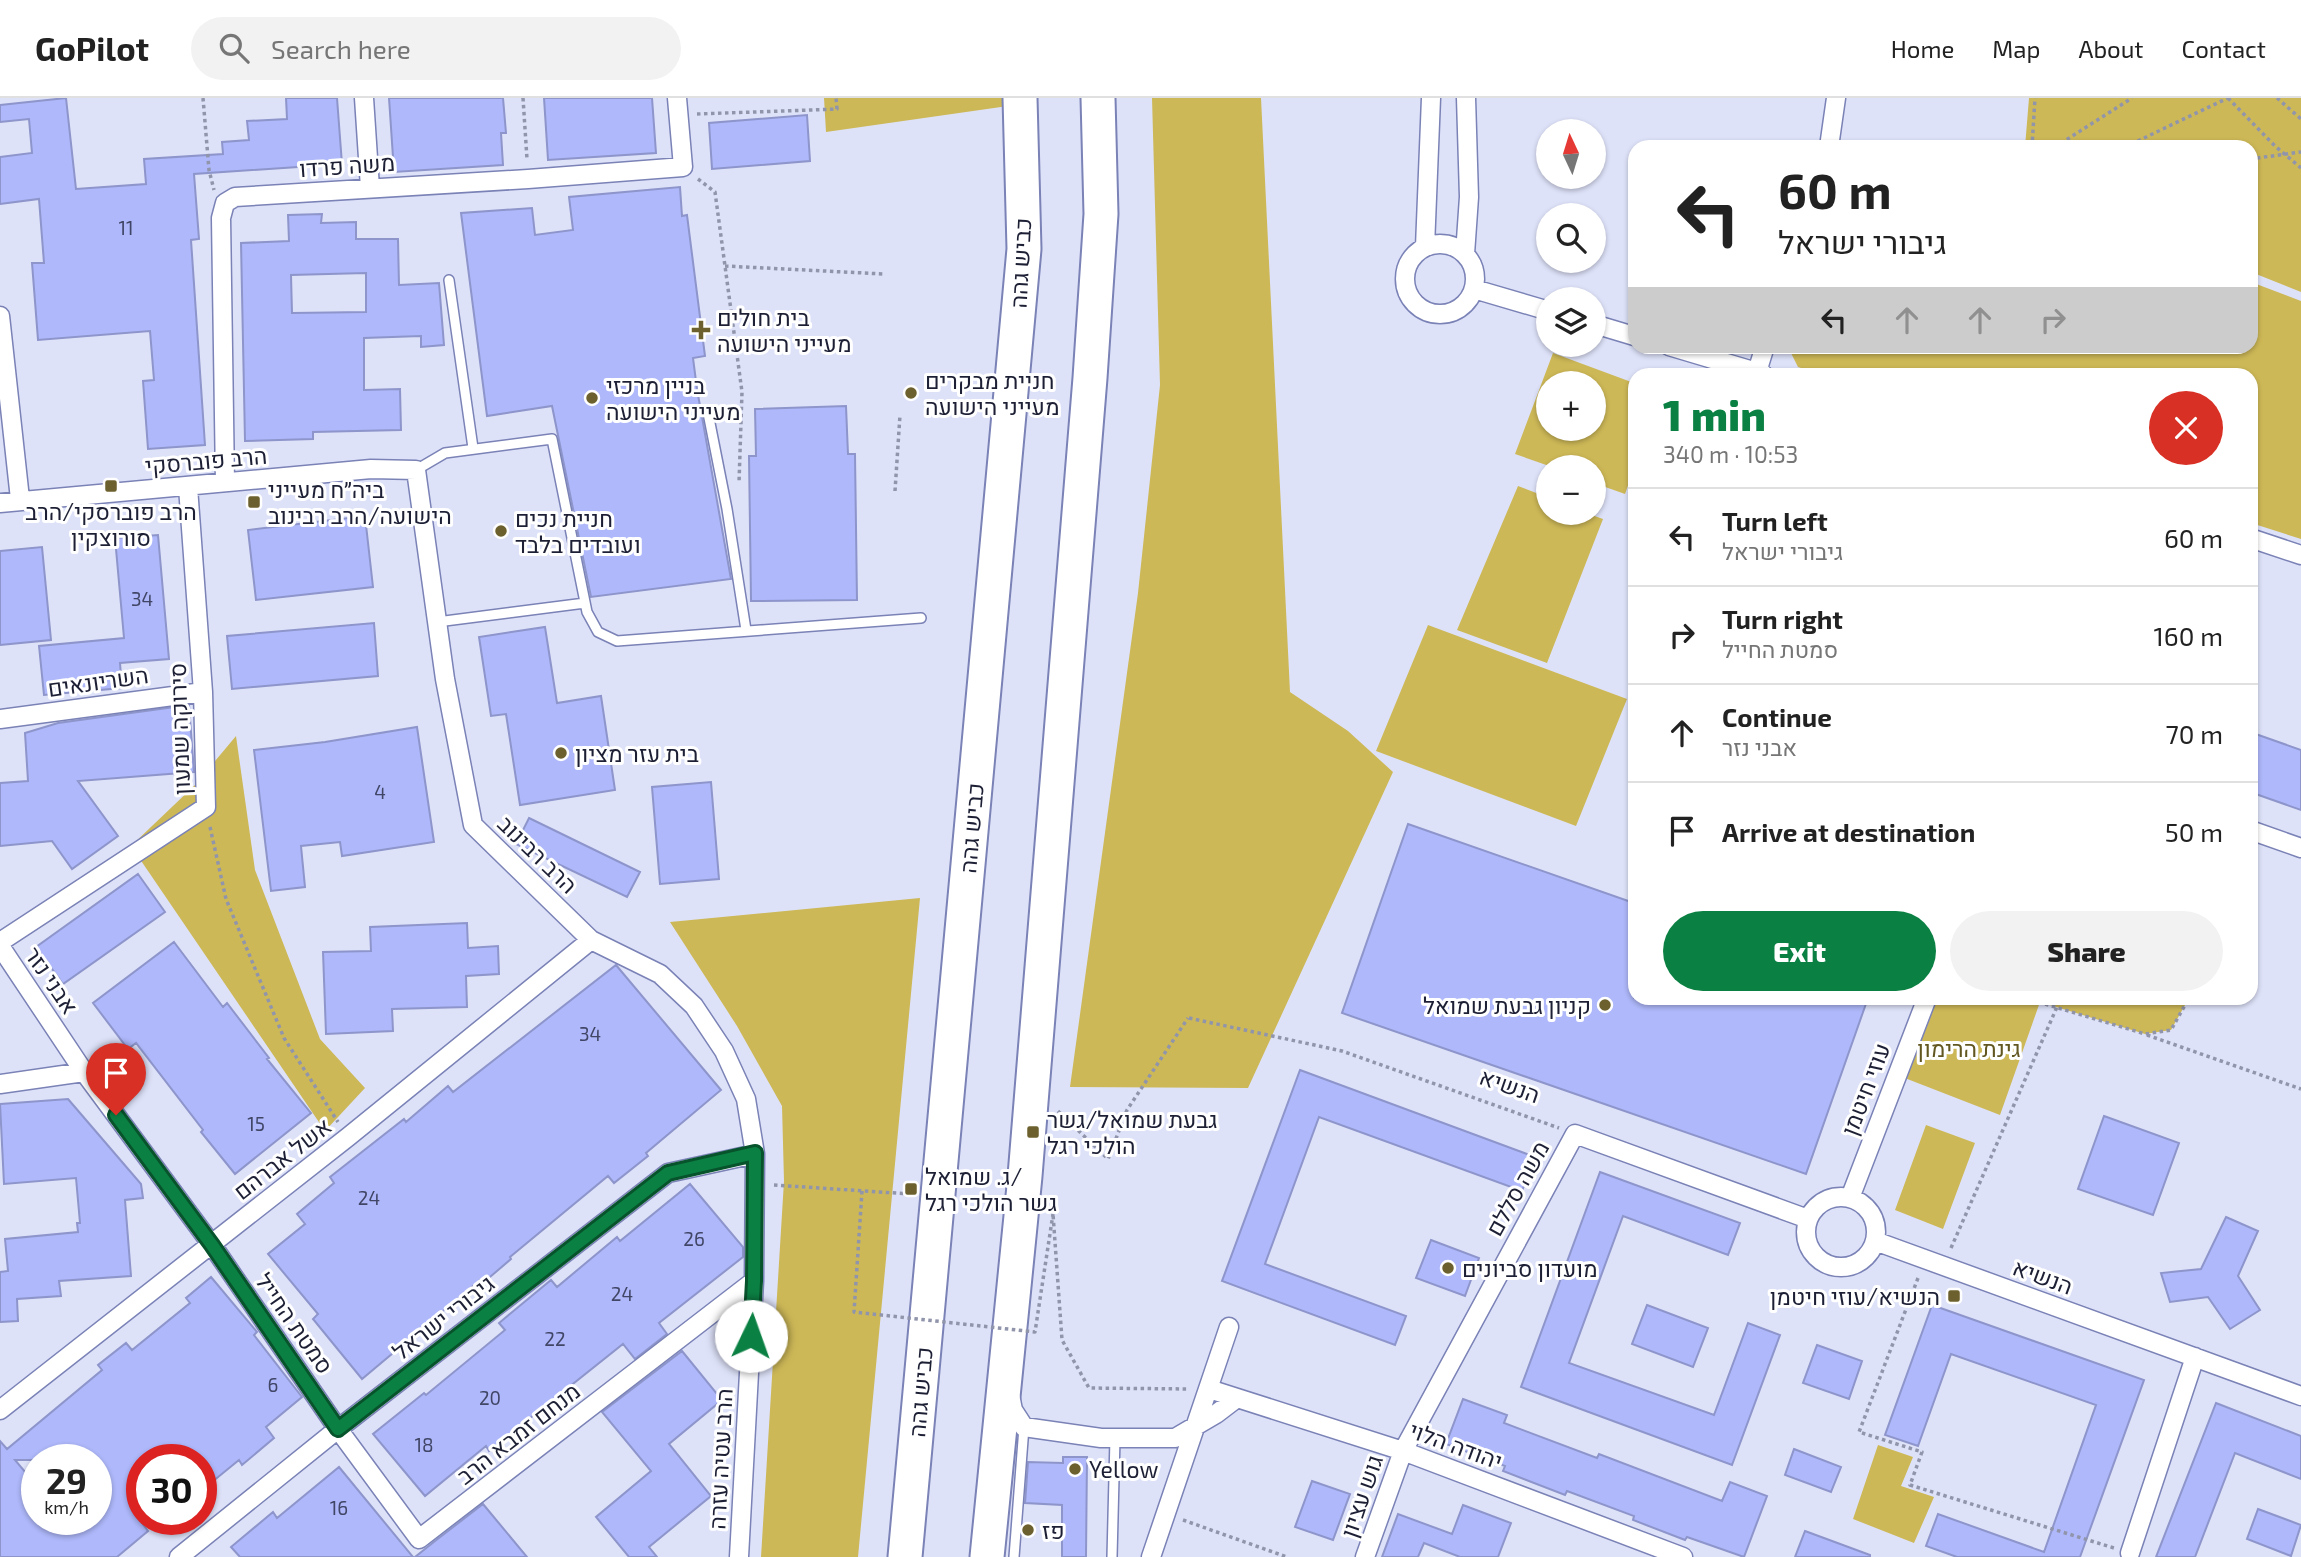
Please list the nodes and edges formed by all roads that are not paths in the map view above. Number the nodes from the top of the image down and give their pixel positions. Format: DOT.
graph roads {
  1 [pos="364,98"];
  2 [pos="1020,98"];
  3 [pos="1098,98"];
  4 [pos="1431,98"];
  5 [pos="1466,98"];
  6 [pos="1836,98"];
  7 [pos="678,106"];
  8 [pos="1830,140"];
  9 [pos="370,188"];
  10 [pos="1425,247"];
  11 [pos="1465,254"];
  12 [pos="449,280"];
  13 [pos="1474,289"];
  14 [pos="1536,307"];
  15 [pos="0,316"];
  16 [pos="1606,328"];
  17 [pos="1628,334"];
  18 [pos="1696,354"];
  19 [pos="1743,368"];
  20 [pos="708,413"];
  21 [pos="473,448"];
  22 [pos="416,470"];
  23 [pos="225,482"];
  24 [pos="188,487"];
  25 [pos="20,499"];
  26 [pos="0,503"];
  27 [pos="2258,541"];
  28 [pos="2301,555"];
  29 [pos="585,603"];
  30 [pos="921,618"];
  31 [pos="437,622"];
  32 [pos="746,630"];
  33 [pos="203,692"];
  34 [pos="0,719"];
  35 [pos="2258,833"];
  36 [pos="2301,848"];
  37 [pos="591,940"];
  38 [pos="0,944"];
  39 [pos="1924,1005"];
  40 [pos="85,1072"];
  41 [pos="0,1084"];
  42 [pos="755,1153"];
  43 [pos="1850,1198"];
  44 [pos="1808,1219"];
  45 [pos="1875,1241"];
  46 [pos="212,1245"];
  47 [pos="754,1281"];
  48 [pos="1229,1326"];
  49 [pos="2195,1357"];
  50 [pos="1006,1370"];
  51 [pos="1209,1389"];
  52 [pos="2301,1396"];
  53 [pos="1237,1398"];
  54 [pos="0,1410"];
  55 [pos="1196,1425"];
  56 [pos="1024,1427"];
  57 [pos="338,1429"];
  58 [pos="1115,1438"];
  59 [pos="1403,1451"];
  60 [pos="2130,1553"];
  61 [pos="179,1557"];
  62 [pos="739,1557"];
  63 [pos="905,1557"];
  64 [pos="987,1557"];
  65 [pos="1014,1557"];
  66 [pos="1112,1557"];
  67 [pos="1151,1557"];
  68 [pos="1365,1557"];
  69 [pos="1683,1557"];
  1 -- 9 [label="street"];
  2 -- 63 [label="highway, כביש גהה"];
  3 -- 50 [label="highway"];
  4 -- 10 [label="street"];
  5 -- 11 [label="street"];
  6 -- 8 [label="street"];
  7 -- 9 [label="street, משה פרדו"];
  9 -- 23 [label="street, משה פרדו"];
  10 -- 11 [label="street"];
  10 -- 13 [label="street"];
  11 -- 13 [label="street"];
  12 -- 21 [label="lane"];
  13 -- 14 [label="street"];
  15 -- 25 [label="street"];
  16 -- 17 [label="street"];
  18 -- 19 [label="street"];
  20 -- 32 [label="lane"];
  21 -- 22 [label="lane"];
  21 -- 29 [label="lane"];
  22 -- 23 [label="street, הרב פוברסקי"];
  22 -- 31 [label="street, הרב רבינוב"];
  23 -- 24 [label="street, הרב פוברסקי"];
  24 -- 25 [label="street, הרב פוברסקי"];
  24 -- 33 [label="street, סירוקה שמעון"];
  25 -- 26 [label="street, הרב פוברסקי"];
  27 -- 28 [label="street"];
  29 -- 31 [label="lane"];
  29 -- 32 [label="lane"];
  30 -- 32 [label="lane"];
  31 -- 37 [label="street, הרב רבינוב"];
  33 -- 34 [label="street, השריונאים"];
  33 -- 38 [label="street, סירוקה שמעון"];
  35 -- 36 [label="street"];
  37 -- 42 [label="street, הרב רבינוב"];
  37 -- 46 [label="street, אשל אברהם"];
  38 -- 40 [label="street, אבני נזר"];
  39 -- 43 [label="street, עוזי חיטמן"];
  40 -- 41 [label="street"];
  40 -- 46 [label="street, אבני נזר"];
  42 -- 47 [label="street, הרב עטיה עזרה"];
  42 -- 57 [label="street, גיבורי ישראל"];
  43 -- 44 [label="street"];
  43 -- 45 [label="street"];
  44 -- 45 [label="street"];
  44 -- 59 [label="street, משה סללם"];
  45 -- 49 [label="street, הנשיא"];
  46 -- 54 [label="street, אשל אברהם"];
  46 -- 57 [label="street, סמטת החייל"];
  47 -- 57 [label="street, מנחם זמבא הרב"];
  47 -- 62 [label="street, הרב עטיה עזרה"];
  48 -- 51 [label="street"];
  49 -- 52 [label="street, הנשיא"];
  49 -- 60 [label="street"];
  50 -- 56 [label="street"];
  50 -- 64 [label="highway"];
  51 -- 53 [label="street, יהודה הלוי"];
  51 -- 55 [label="street"];
  53 -- 55 [label="street"];
  53 -- 59 [label="street, יהודה הלוי"];
  55 -- 58 [label="street"];
  55 -- 67 [label="street"];
  56 -- 58 [label="street"];
  56 -- 65 [label="lane"];
  57 -- 61 [label="street, גיבורי ישראל"];
  58 -- 66 [label="lane"];
  59 -- 68 [label="street, גוש עציון"];
  59 -- 69 [label="street, יהודה הלוי"];
}
